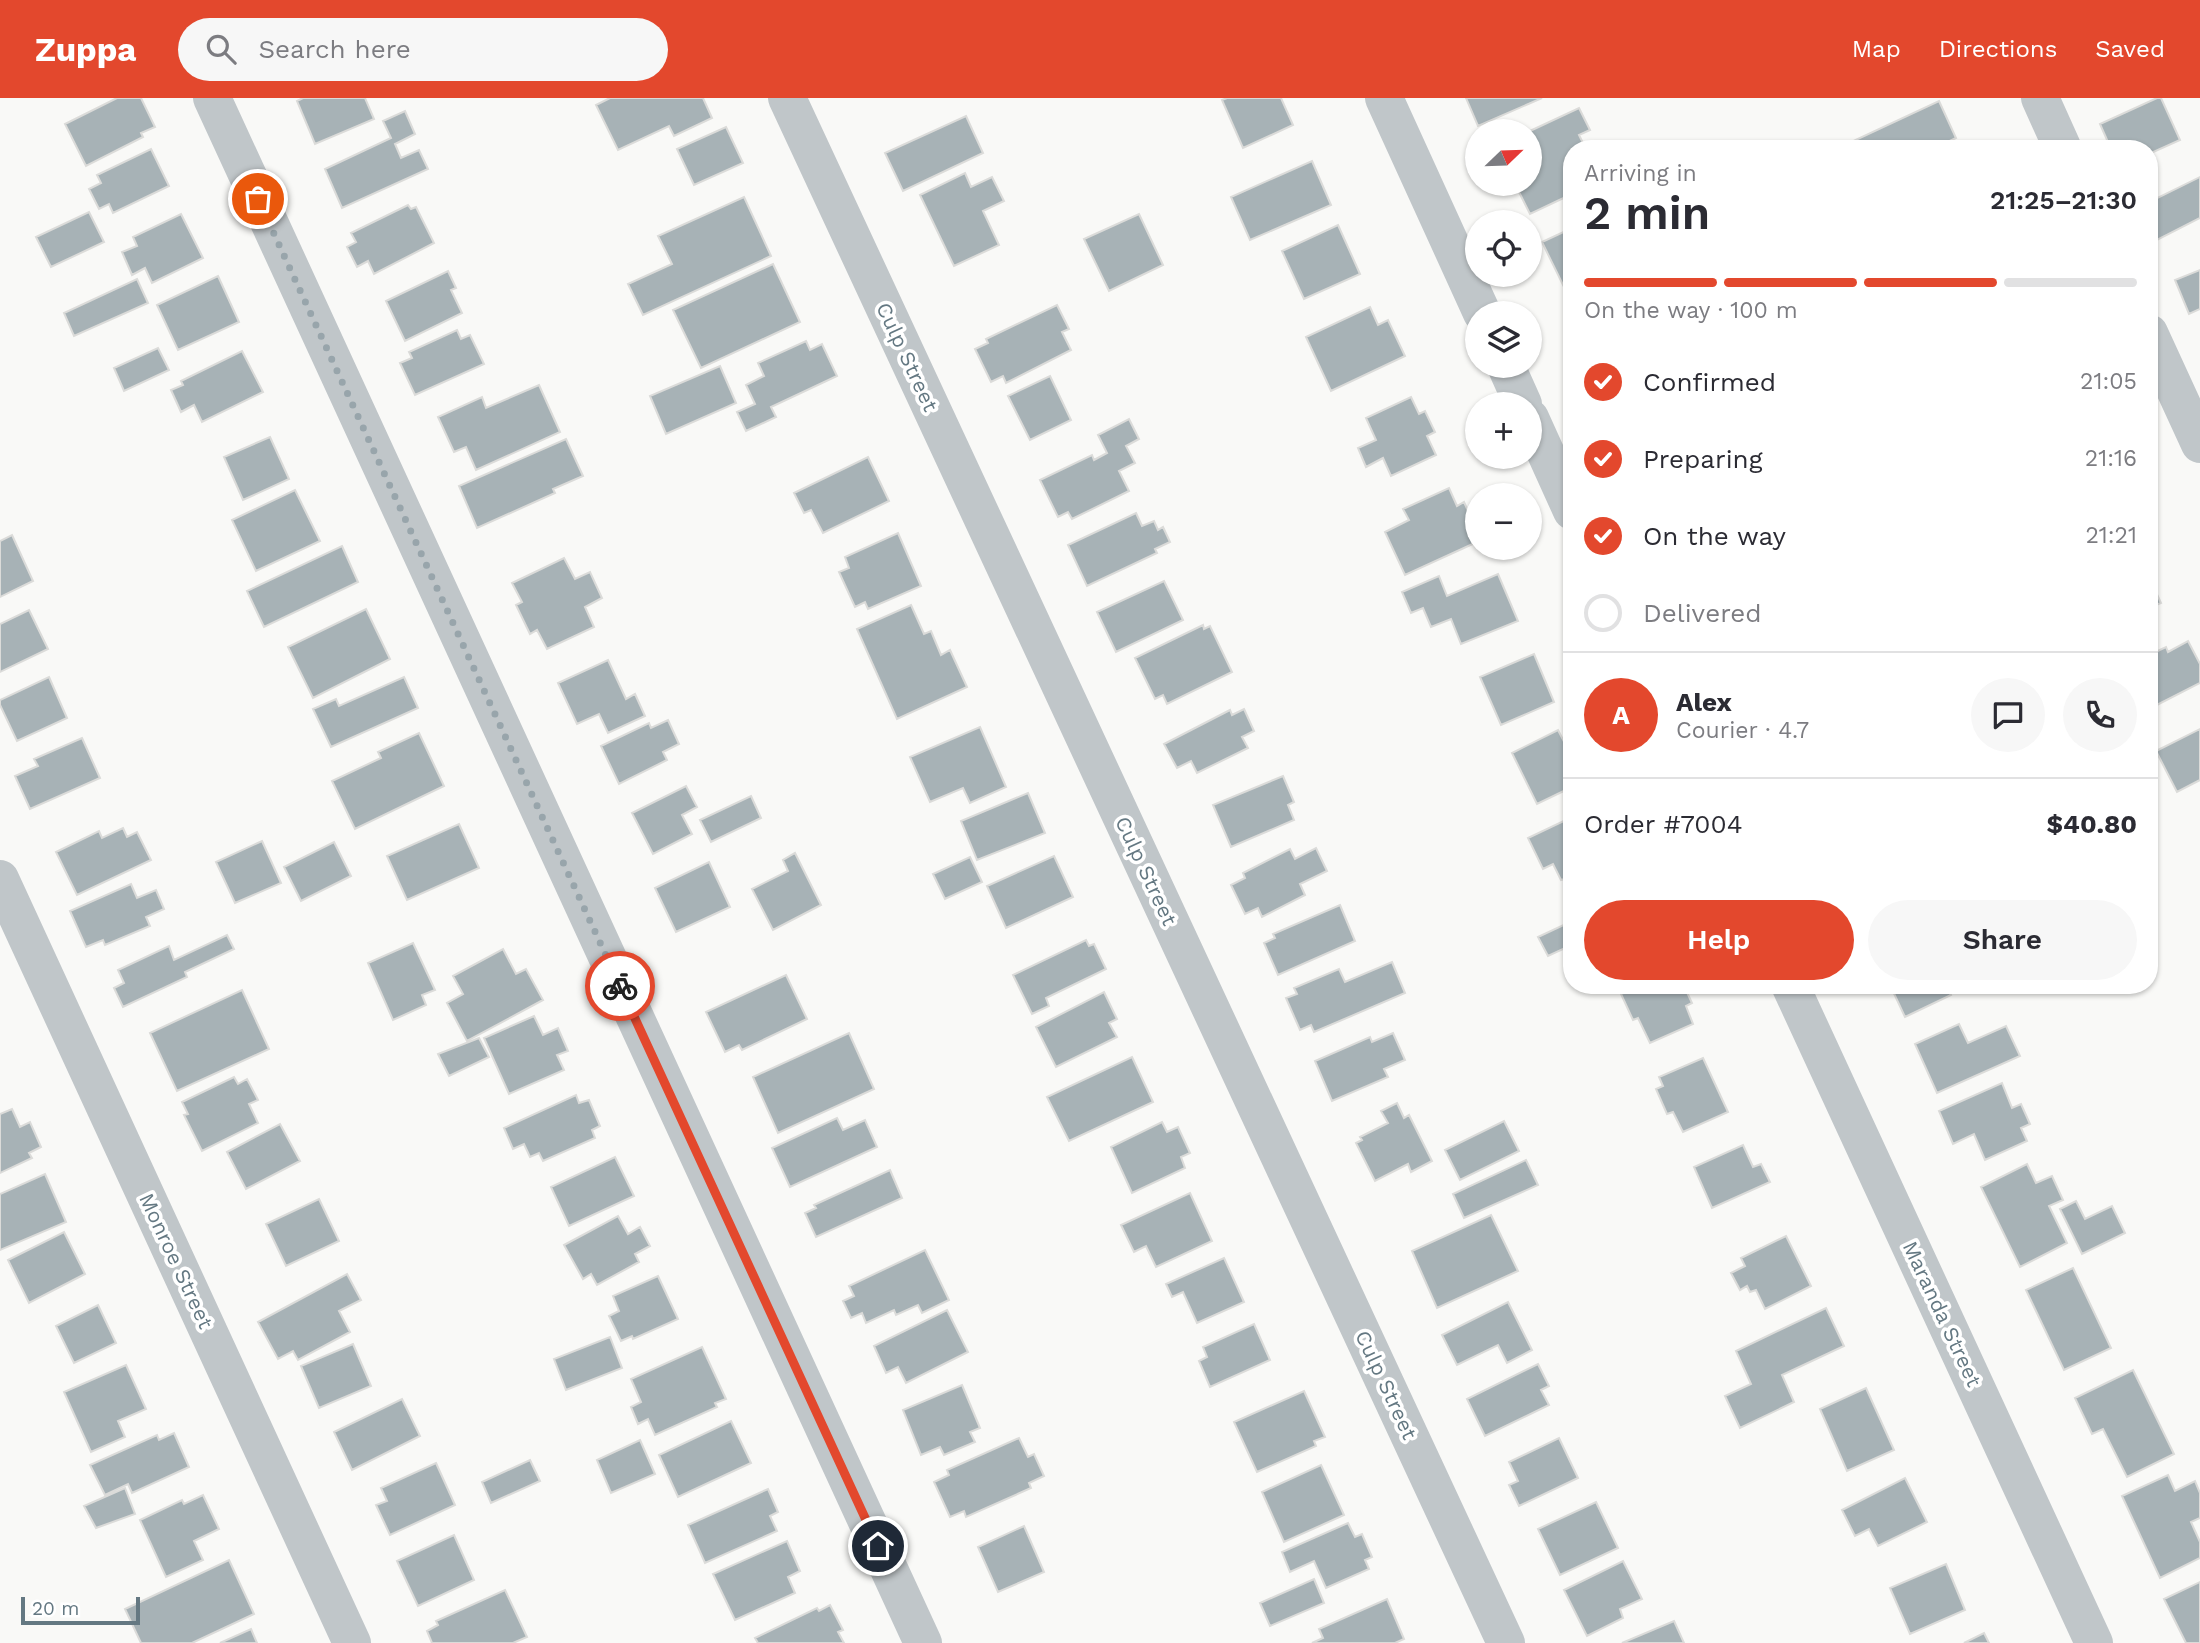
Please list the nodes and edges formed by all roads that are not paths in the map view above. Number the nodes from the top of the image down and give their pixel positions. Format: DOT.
graph roads {
  1 [pos="212,98"];
  2 [pos="787,98"];
  3 [pos="1384,98"];
  4 [pos="2040,98"];
  5 [pos="2059,140"];
  6 [pos="1477,301"];
  7 [pos="2158,353"];
  8 [pos="2200,444"];
  9 [pos="1542,445"];
  10 [pos="1563,491"];
  11 [pos="0,880"];
  12 [pos="1794,994"];
  13 [pos="352,1643"];
  14 [pos="923,1643"];
  15 [pos="1506,1643"];
  16 [pos="2094,1643"];
  1 -- 14 [label="street"];
  2 -- 15 [label="street, Culp Street"];
  3 -- 6 [label="street"];
  4 -- 5 [label="street"];
  7 -- 8 [label="street"];
  9 -- 10 [label="street"];
  11 -- 13 [label="street, Monroe Street"];
  12 -- 16 [label="street, Maranda Street"];
}
